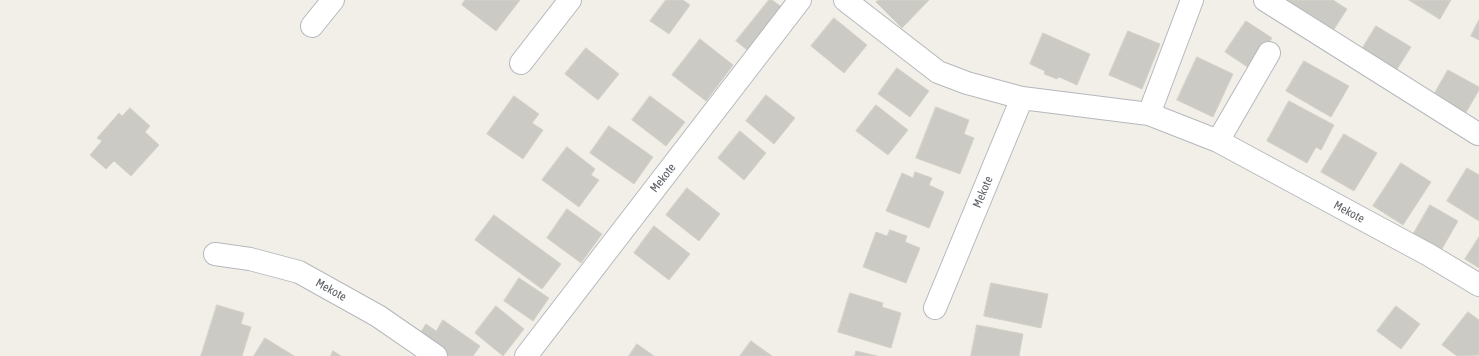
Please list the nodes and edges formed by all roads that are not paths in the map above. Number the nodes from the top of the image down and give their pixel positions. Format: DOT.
graph roads {
  1 [pos="333,0"];
  2 [pos="570,0"];
  3 [pos="800,0"];
  4 [pos="845,0"];
  5 [pos="1192,0"];
  6 [pos="1265,0"];
  7 [pos="312,26"];
  8 [pos="1269,53"];
  9 [pos="521,63"];
  10 [pos="1022,98"];
  11 [pos="1149,114"];
  12 [pos="1478,134"];
  13 [pos="1218,142"];
  14 [pos="215,254"];
  15 [pos="1479,285"];
  16 [pos="935,308"];
  17 [pos="436,356"];
  18 [pos="526,356"];
  1 -- 7 [label="street"];
  2 -- 9 [label="street"];
  3 -- 18 [label="street, Mekote"];
  4 -- 10 [label="street, Mekote"];
  5 -- 11 [label="street"];
  6 -- 12 [label="street"];
  8 -- 13 [label="street"];
  10 -- 11 [label="street, Mekote"];
  10 -- 16 [label="street, Mekote"];
  11 -- 13 [label="street, Mekote"];
  13 -- 15 [label="street, Mekote"];
  14 -- 17 [label="street, Mekote"];
}
